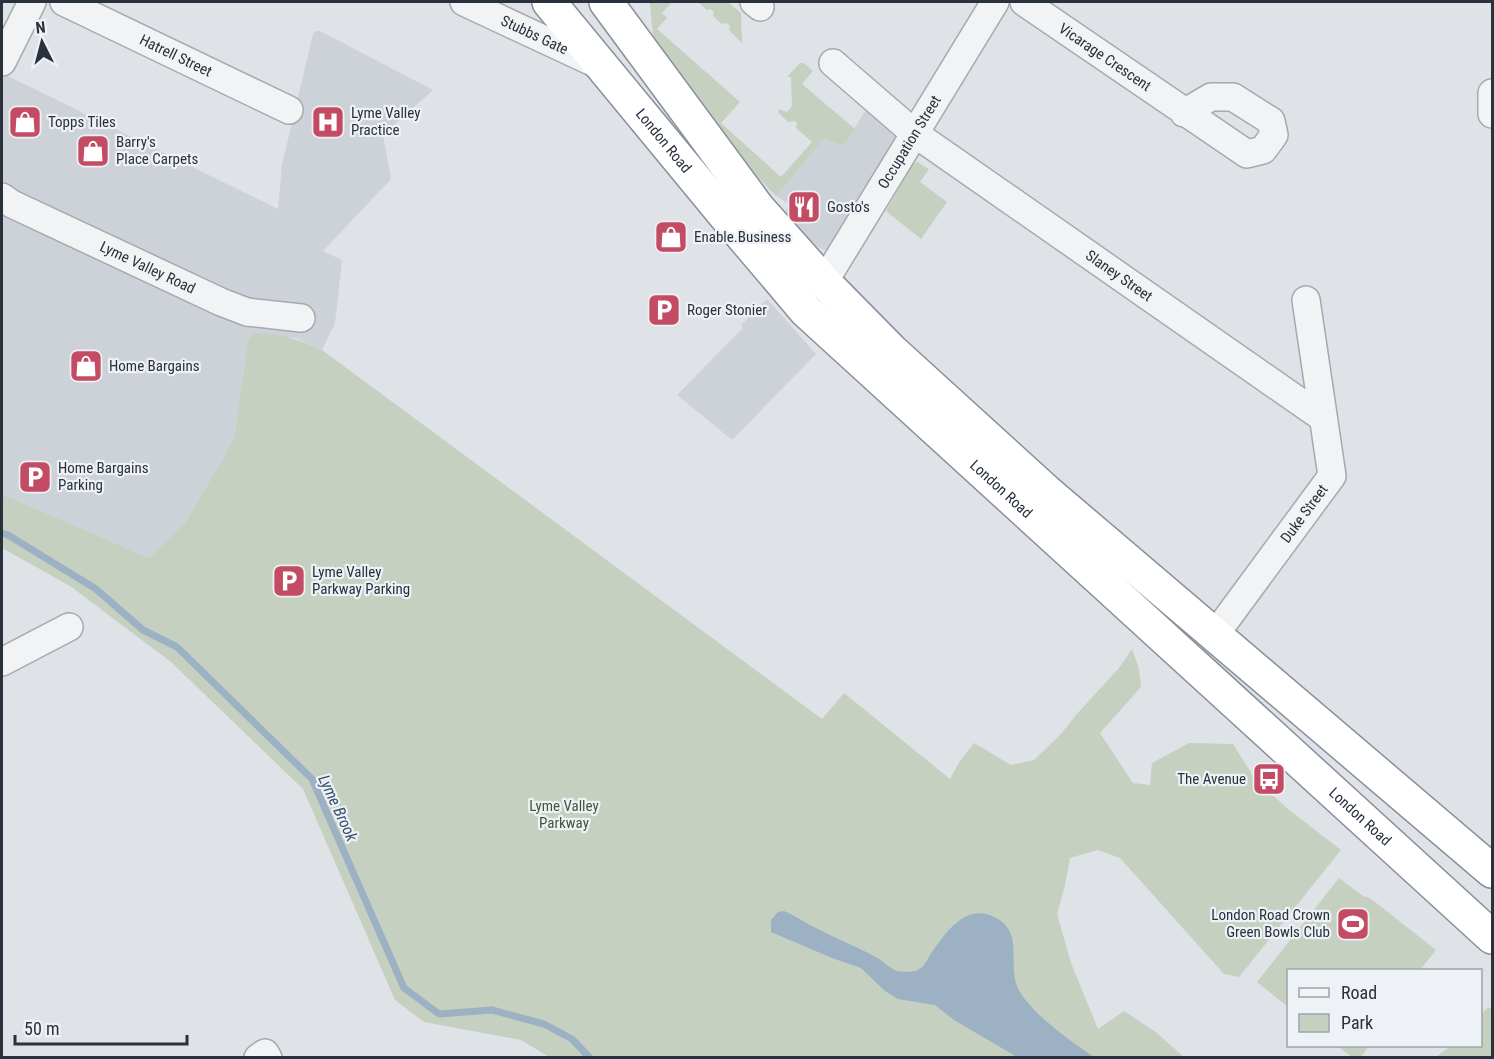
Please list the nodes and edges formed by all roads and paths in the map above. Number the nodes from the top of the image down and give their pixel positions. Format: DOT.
graph roads {
  1 [pos="32,2"];
  2 [pos="64,2"];
  3 [pos="464,2"];
  4 [pos="549,2"];
  5 [pos="1024,2"];
  6 [pos="992,3"];
  7 [pos="614,4"];
  8 [pos="569,42"];
  9 [pos="2,62"];
  10 [pos="833,63"];
  11 [pos="1492,93"];
  12 [pos="289,110"];
  13 [pos="1184,112"];
  14 [pos="1492,114"];
  15 [pos="914,133"];
  16 [pos="2,197"];
  17 [pos="824,282"];
  18 [pos="1306,300"];
  19 [pos="301,318"];
  20 [pos="1323,418"];
  21 [pos="69,627"];
  22 [pos="1214,636"];
  23 [pos="2,662"];
  24 [pos="1492,871"];
  25 [pos="1492,935"];
  26 [pos="258,1058"];
  27 [pos="268,1058"];
  1 -- 9 [label="street"];
  2 -- 12 [label="street, Hatrell Street"];
  3 -- 8 [label="street, Stubbs Gate"];
  4 -- 8 [label="highway, London Road"];
  5 -- 13 [label="street, Vicarage Crescent"];
  6 -- 15 [label="street, Occupation Street"];
  7 -- 8 [label="highway"];
  7 -- 17 [label="highway, London Road"];
  8 -- 25 [label="highway, London Road"];
  10 -- 15 [label="street, Slaney Street"];
  11 -- 14 [label="street"];
  15 -- 17 [label="street, Occupation Street"];
  15 -- 20 [label="street, Slaney Street"];
  16 -- 19 [label="street, Lyme Valley Road"];
  17 -- 22 [label="highway, London Road"];
  18 -- 20 [label="street, Duke Street"];
  20 -- 22 [label="street, Duke Street"];
  21 -- 23 [label="street"];
  22 -- 24 [label="highway, London Road"];
  26 -- 27 [label="street"];
}
